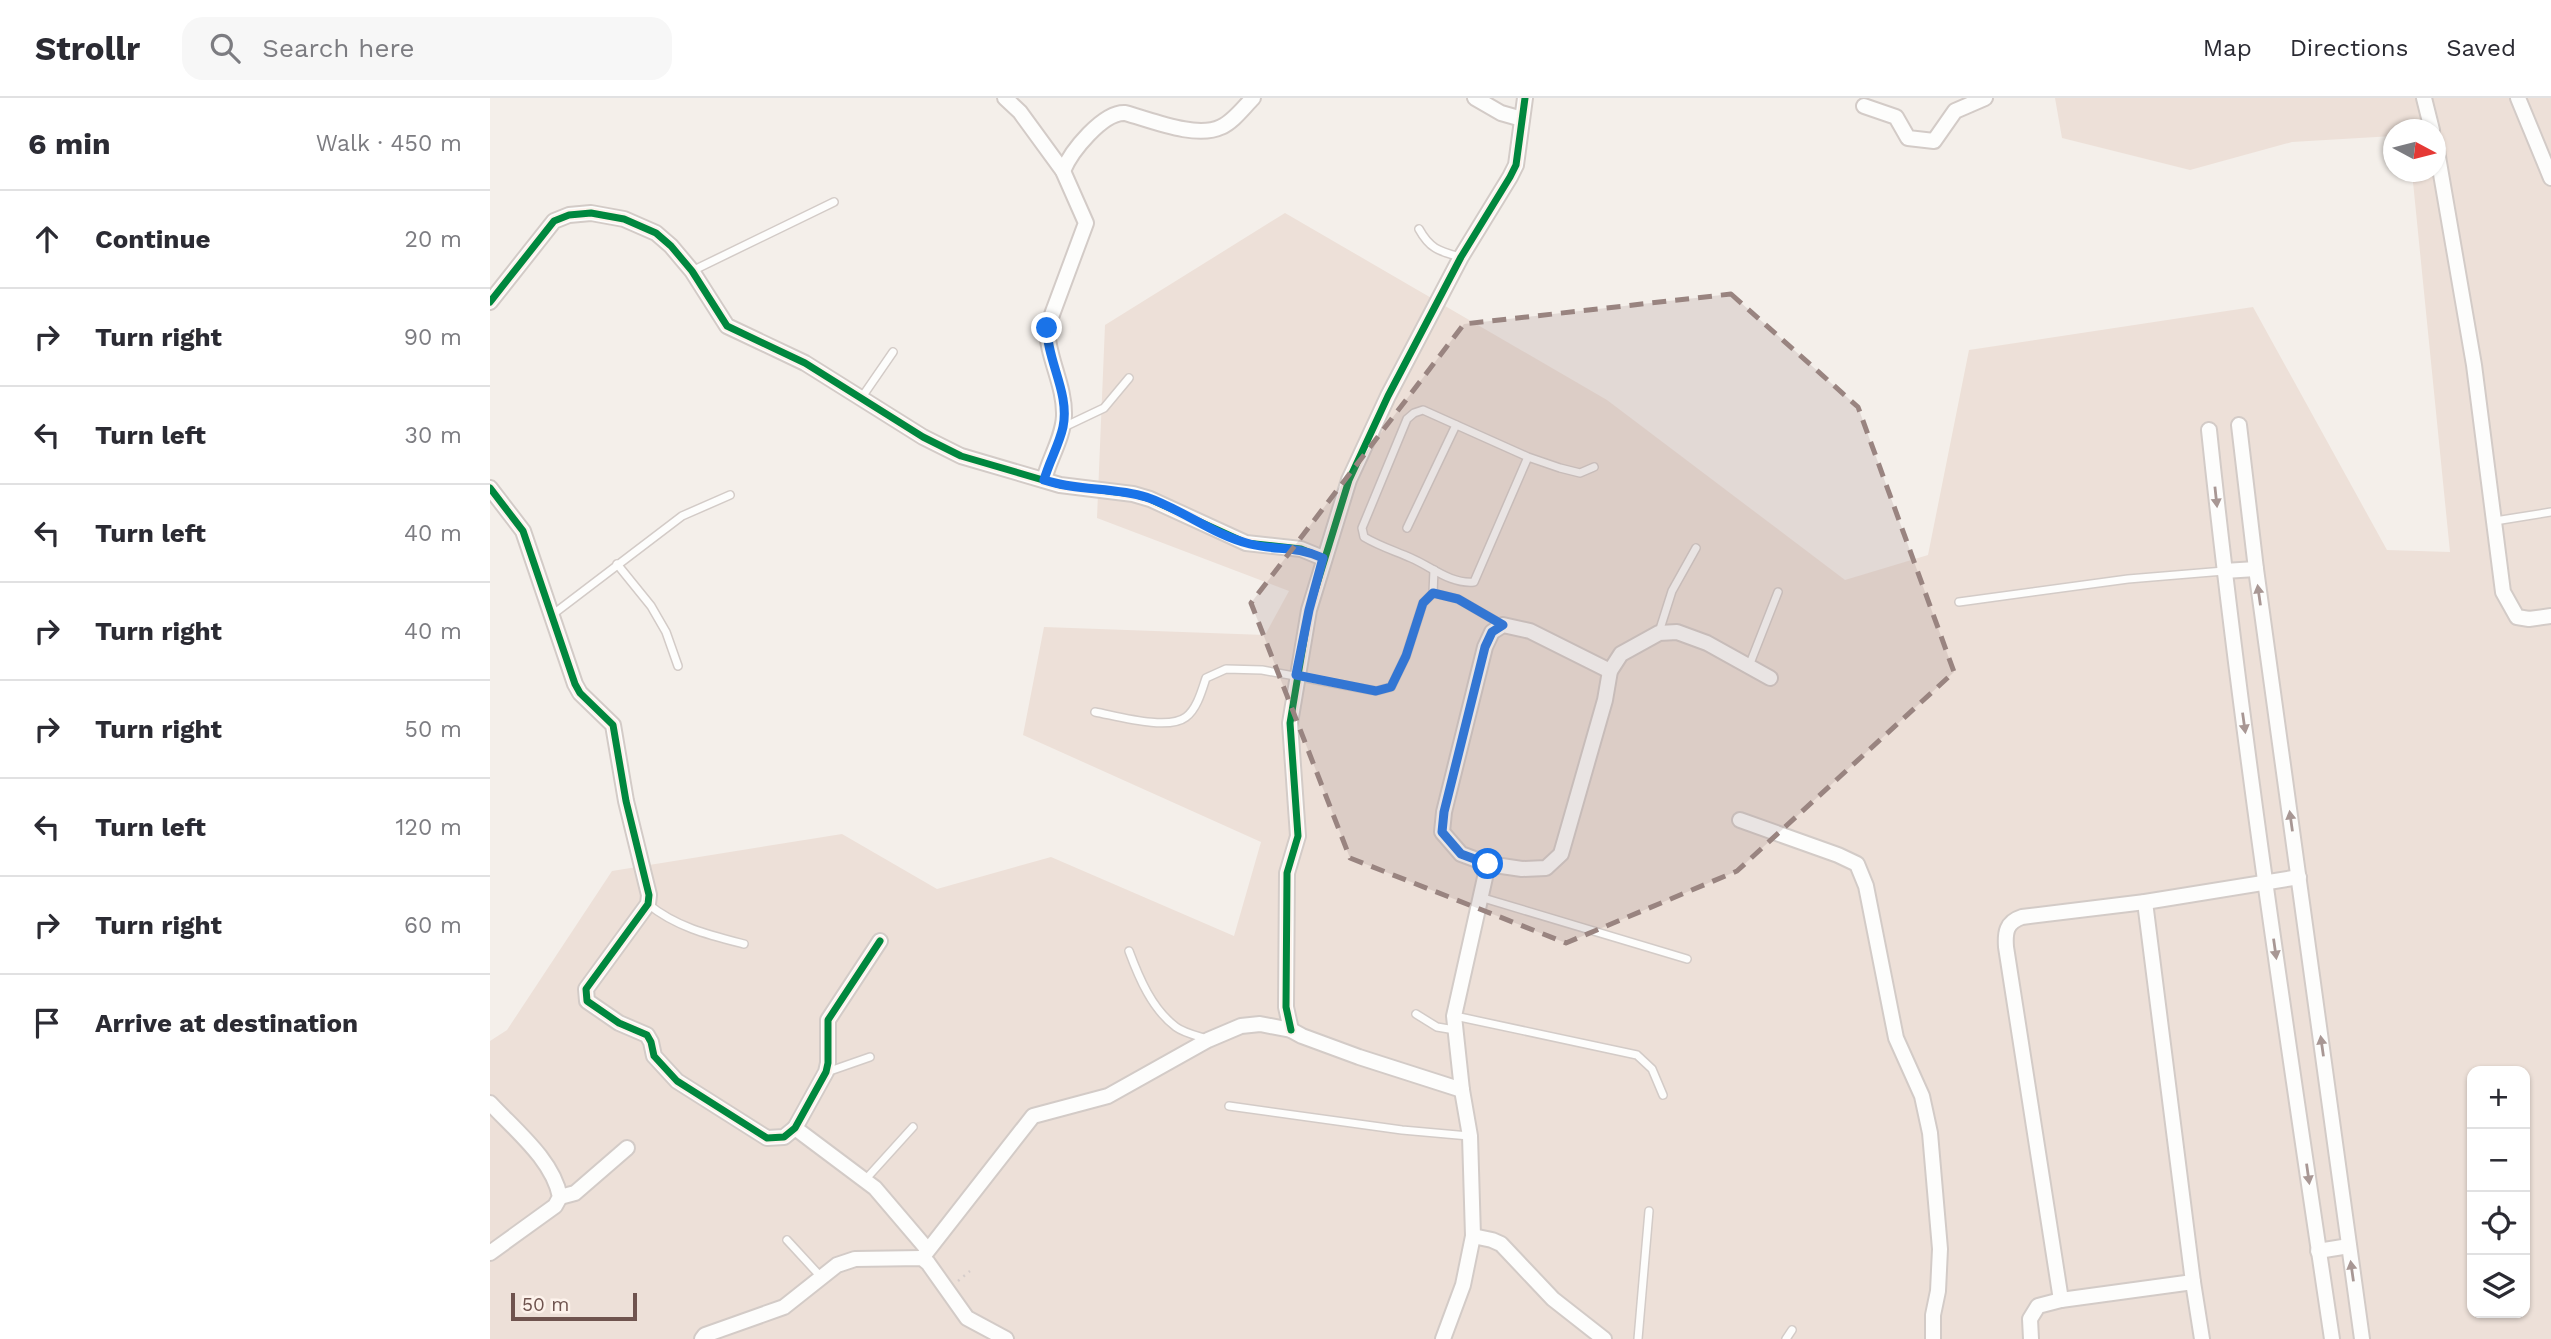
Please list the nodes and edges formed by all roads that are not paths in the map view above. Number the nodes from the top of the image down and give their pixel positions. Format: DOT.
graph roads {
  1 [pos="1005,98"];
  2 [pos="1253,98"];
  3 [pos="1475,98"];
  4 [pos="1525,98"];
  5 [pos="1985,98"];
  6 [pos="2424,98"];
  7 [pos="2518,98"];
  8 [pos="1864,106"];
  9 [pos="1522,119"];
  10 [pos="2429,119"];
  11 [pos="1063,171"];
  12 [pos="2551,178"];
  13 [pos="2442,182"];
  14 [pos="834,202"];
  15 [pos="1419,229"];
  16 [pos="1461,257"];
  17 [pos="692,271"];
  18 [pos="490,302"];
  19 [pos="893,352"];
  20 [pos="1129,378"];
  21 [pos="862,397"];
  22 [pos="1456,425"];
  23 [pos="2239,425"];
  24 [pos="1063,428"];
  25 [pos="2209,430"];
  26 [pos="1528,457"];
  27 [pos="1594,467"];
  28 [pos="1044,480"];
  29 [pos="490,488"];
  30 [pos="730,495"];
  31 [pos="2551,512"];
  32 [pos="2495,521"];
  33 [pos="1407,528"];
  34 [pos="1696,548"];
  35 [pos="1323,558"];
  36 [pos="617,564"];
  37 [pos="2256,569"];
  38 [pos="1434,570"];
  39 [pos="2224,571"];
  40 [pos="1778,592"];
  41 [pos="1433,593"];
  42 [pos="1959,602"];
  43 [pos="551,616"];
  44 [pos="2551,616"];
  45 [pos="1503,625"];
  46 [pos="1659,633"];
  47 [pos="678,666"];
  48 [pos="1749,667"];
  49 [pos="1610,671"];
  50 [pos="1296,675"];
  51 [pos="1770,678"];
  52 [pos="1095,712"];
  53 [pos="1740,820"];
  54 [pos="1488,864"];
  55 [pos="2299,877"];
  56 [pos="2266,882"];
  57 [pos="1479,897"];
  58 [pos="2145,902"];
  59 [pos="648,904"];
  60 [pos="880,941"];
  61 [pos="744,944"];
  62 [pos="1129,951"];
  63 [pos="1687,959"];
  64 [pos="1416,1014"];
  65 [pos="1455,1023"];
  66 [pos="1291,1030"];
  67 [pos="1208,1040"];
  68 [pos="870,1058"];
  69 [pos="826,1072"];
  70 [pos="1462,1090"];
  71 [pos="1663,1096"];
  72 [pos="490,1103"];
  73 [pos="1229,1105"];
  74 [pos="795,1128"];
  75 [pos="913,1128"];
  76 [pos="1470,1136"];
  77 [pos="627,1148"];
  78 [pos="865,1180"];
  79 [pos="560,1197"];
  80 [pos="1649,1211"];
  81 [pos="1474,1236"];
  82 [pos="787,1240"];
  83 [pos="2349,1246"];
  84 [pos="2318,1251"];
  85 [pos="490,1253"];
  86 [pos="924,1254"];
  87 [pos="823,1278"];
  88 [pos="2193,1282"];
  89 [pos="2061,1300"];
  90 [pos="1792,1330"];
  91 [pos="702,1339"];
  92 [pos="1006,1339"];
  93 [pos="1443,1339"];
  94 [pos="1604,1339"];
  95 [pos="1638,1339"];
  96 [pos="1786,1339"];
  97 [pos="1934,1339"];
  98 [pos="2031,1339"];
  99 [pos="2203,1339"];
  100 [pos="2332,1339"];
  101 [pos="2362,1339"];
  1 -- 11 [label="street"];
  2 -- 11 [label="street"];
  3 -- 9 [label="street"];
  4 -- 9 [label="street"];
  5 -- 8 [label="street"];
  6 -- 10 [label="street"];
  7 -- 12 [label="street"];
  9 -- 16 [label="street"];
  11 -- 24 [label="street"];
  13 -- 32 [label="street"];
  14 -- 17 [label="lane"];
  15 -- 16 [label="lane"];
  16 -- 35 [label="street"];
  17 -- 18 [label="street"];
  17 -- 21 [label="street"];
  19 -- 21 [label="lane"];
  20 -- 24 [label="lane"];
  21 -- 28 [label="street"];
  22 -- 26 [label="lane"];
  22 -- 33 [label="lane"];
  22 -- 38 [label="lane"];
  23 -- 37 [label="street"];
  24 -- 28 [label="street"];
  25 -- 39 [label="street, one-way"];
  26 -- 27 [label="lane"];
  26 -- 38 [label="lane"];
  28 -- 35 [label="street"];
  29 -- 43 [label="street"];
  30 -- 36 [label="lane"];
  31 -- 32 [label="lane"];
  32 -- 44 [label="street"];
  34 -- 46 [label="lane"];
  35 -- 50 [label="street"];
  36 -- 43 [label="lane"];
  36 -- 47 [label="lane"];
  37 -- 39 [label="street"];
  55 -- 37 [label="street, one-way"];
  38 -- 41 [label="lane"];
  39 -- 42 [label="lane"];
  39 -- 56 [label="street, one-way"];
  40 -- 48 [label="lane"];
  41 -- 45 [label="lane"];
  41 -- 50 [label="lane"];
  43 -- 59 [label="street"];
  45 -- 49 [label="street"];
  45 -- 54 [label="street"];
  46 -- 48 [label="street"];
  46 -- 49 [label="street"];
  48 -- 51 [label="street"];
  49 -- 54 [label="street"];
  50 -- 52 [label="lane"];
  50 -- 66 [label="street"];
  53 -- 97 [label="street"];
  54 -- 57 [label="street"];
  55 -- 56 [label="street"];
  83 -- 55 [label="street, one-way"];
  56 -- 58 [label="street"];
  56 -- 84 [label="street, one-way"];
  57 -- 63 [label="lane"];
  57 -- 65 [label="street"];
  58 -- 88 [label="street"];
  58 -- 89 [label="street"];
  59 -- 61 [label="lane"];
  59 -- 74 [label="street"];
  60 -- 69 [label="street"];
  62 -- 67 [label="lane"];
  64 -- 65 [label="lane"];
  65 -- 70 [label="street"];
  65 -- 71 [label="lane"];
  66 -- 67 [label="street"];
  66 -- 70 [label="street"];
  67 -- 86 [label="street"];
  68 -- 69 [label="lane"];
  69 -- 74 [label="street"];
  70 -- 76 [label="street"];
  72 -- 79 [label="street"];
  73 -- 76 [label="lane"];
  74 -- 78 [label="street"];
  75 -- 78 [label="lane"];
  76 -- 81 [label="street"];
  77 -- 79 [label="street"];
  78 -- 86 [label="street"];
  79 -- 85 [label="street"];
  80 -- 95 [label="lane"];
  81 -- 93 [label="street"];
  81 -- 94 [label="street"];
  82 -- 87 [label="lane"];
  83 -- 84 [label="street"];
  101 -- 83 [label="street, one-way"];
  84 -- 100 [label="street"];
  86 -- 87 [label="street"];
  86 -- 92 [label="street"];
  87 -- 91 [label="street"];
  88 -- 89 [label="street"];
  88 -- 99 [label="street"];
  89 -- 98 [label="street"];
  90 -- 96 [label="lane"];
}
